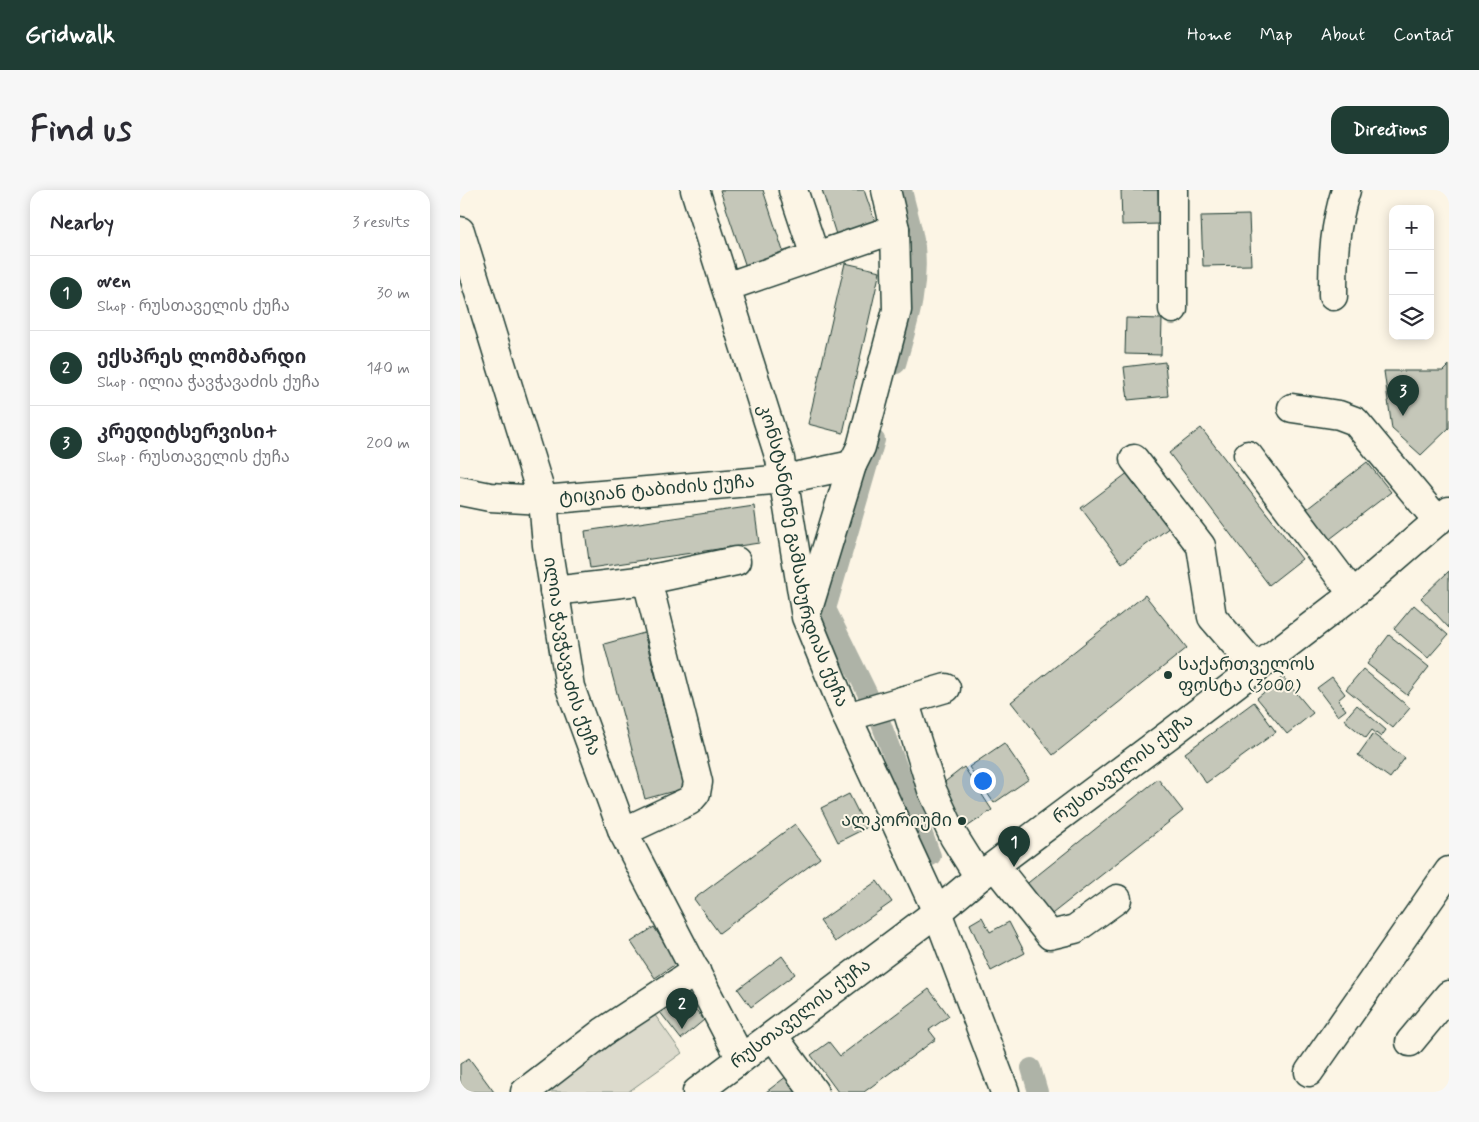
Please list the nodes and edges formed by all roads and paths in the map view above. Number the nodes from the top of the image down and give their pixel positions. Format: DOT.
graph roads {
  1 [pos="695,190"];
  2 [pos="793,190"];
  3 [pos="886,190"];
  4 [pos="1173,190"];
  5 [pos="1346,190"];
  6 [pos="895,229"];
  7 [pos="460,231"];
  8 [pos="815,256"];
  9 [pos="726,287"];
  10 [pos="1333,296"];
  11 [pos="1173,309"];
  12 [pos="1292,408"];
  13 [pos="1248,455"];
  14 [pos="1134,459"];
  15 [pos="852,465"];
  16 [pos="785,479"];
  17 [pos="460,491"];
  18 [pos="542,500"];
  19 [pos="1443,516"];
  20 [pos="736,561"];
  21 [pos="646,580"];
  22 [pos="554,591"];
  23 [pos="1353,594"];
  24 [pos="806,617"];
  25 [pos="1256,668"];
  26 [pos="946,688"];
  27 [pos="876,708"];
  28 [pos="623,832"];
  29 [pos="987,871"];
  30 [pos="1449,871"];
  31 [pos="1117,899"];
  32 [pos="937,912"];
  33 [pos="696,970"];
  34 [pos="1449,995"];
  35 [pos="773,1036"];
  36 [pos="1410,1042"];
  37 [pos="742,1059"];
  38 [pos="1309,1072"];
  39 [pos="525,1092"];
  40 [pos="697,1092"];
  41 [pos="814,1092"];
  42 [pos="1005,1092"];
  1 -- 9 [label="street, კონსტანტინე გამსახურდიას ქუჩა"];
  2 -- 8 [label="street"];
  3 -- 6 [label="street"];
  4 -- 11 [label="street"];
  5 -- 10 [label="street"];
  6 -- 8 [label="street"];
  6 -- 15 [label="street"];
  7 -- 18 [label="street, ილია ჭავჭავაძის ქუჩა"];
  8 -- 9 [label="street"];
  9 -- 16 [label="street, კონსტანტინე გამსახურდიას ქუჩა"];
  12 -- 19 [label="street"];
  13 -- 23 [label="street"];
  14 -- 25 [label="street"];
  15 -- 16 [label="street, ტიციან ტაბიძის ქუჩა"];
  15 -- 24 [label="street"];
  16 -- 18 [label="street, ტიციან ტაბიძის ქუჩა"];
  16 -- 24 [label="street, კონსტანტინე გამსახურდიას ქუჩა"];
  17 -- 18 [label="street, ტიციან ტაბიძის ქუჩა"];
  18 -- 22 [label="street, ილია ჭავჭავაძის ქუჩა"];
  19 -- 23 [label="street, რუსთაველის ქუჩა"];
  20 -- 21 [label="street"];
  21 -- 22 [label="street"];
  21 -- 28 [label="street"];
  22 -- 28 [label="street, ილია ჭავჭავაძის ქუჩა"];
  23 -- 25 [label="street, რუსთაველის ქუჩა"];
  24 -- 27 [label="street, კონსტანტინე გამსახურდიას ქუჩა"];
  25 -- 29 [label="street, რუსთაველის ქუჩა"];
  26 -- 27 [label="street"];
  27 -- 29 [label="street"];
  27 -- 32 [label="street, კონსტანტინე გამსახურდიას ქუჩა"];
  28 -- 33 [label="street, ილია ჭავჭავაძის ქუჩა"];
  29 -- 31 [label="street"];
  29 -- 32 [label="street, რუსთაველის ქუჩა"];
  30 -- 38 [label="street"];
  32 -- 35 [label="street, რუსთაველის ქუჩა"];
  32 -- 42 [label="street, კონსტანტინე გამსახურდიას ქუჩა"];
  33 -- 37 [label="street, ილია ჭავჭავაძის ქუჩა"];
  33 -- 39 [label="street"];
  34 -- 36 [label="street"];
  35 -- 37 [label="street, რუსთაველის ქუჩა"];
  35 -- 41 [label="street"];
  37 -- 40 [label="street, რუსთაველის ქუჩა"];
}
